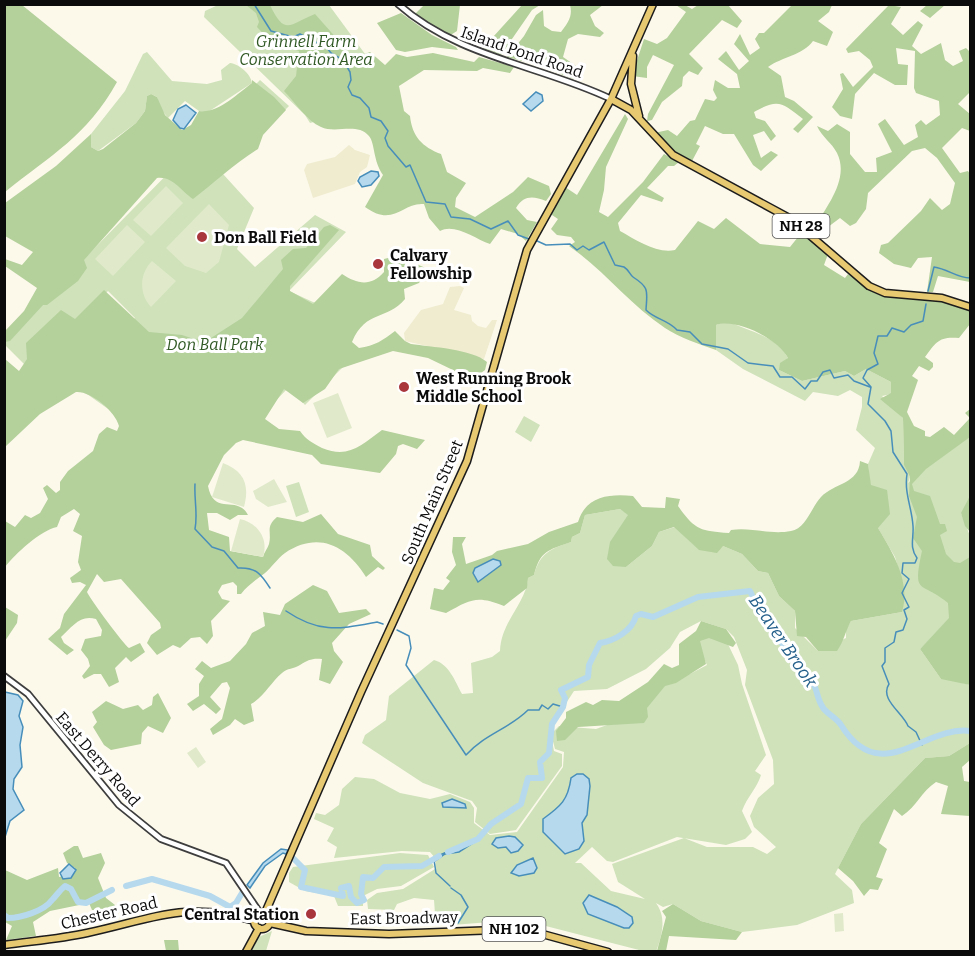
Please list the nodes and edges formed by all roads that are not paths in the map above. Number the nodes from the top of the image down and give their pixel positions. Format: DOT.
graph roads {
  1 [pos="398,4"];
  2 [pos="652,4"];
  3 [pos="637,42"];
  4 [pos="611,99"];
  5 [pos="640,120"];
  6 [pos="970,308"];
  7 [pos="4,676"];
  8 [pos="262,914"];
  9 [pos="255,921"];
  10 [pos="270,923"];
  11 [pos="259,928"];
  12 [pos="4,945"];
  13 [pos="246,951"];
  14 [pos="608,951"];
  1 -- 4 [label="street, Island Pond Road"];
  2 -- 3 [label="main road"];
  3 -- 4 [label="main road, South Main Street"];
  3 -- 5 [label="main road"];
  4 -- 5 [label="main road, NH 28"];
  4 -- 8 [label="main road, South Main Street"];
  5 -- 6 [label="main road, NH 28"];
  7 -- 8 [label="street, East Derry Road"];
  8 -- 9 [label="main road"];
  8 -- 10 [label="main road"];
  9 -- 11 [label="main road"];
  9 -- 12 [label="main road, Chester Road"];
  10 -- 11 [label="main road"];
  10 -- 14 [label="main road, East Broadway / NH 102"];
  11 -- 13 [label="main road"];
}
